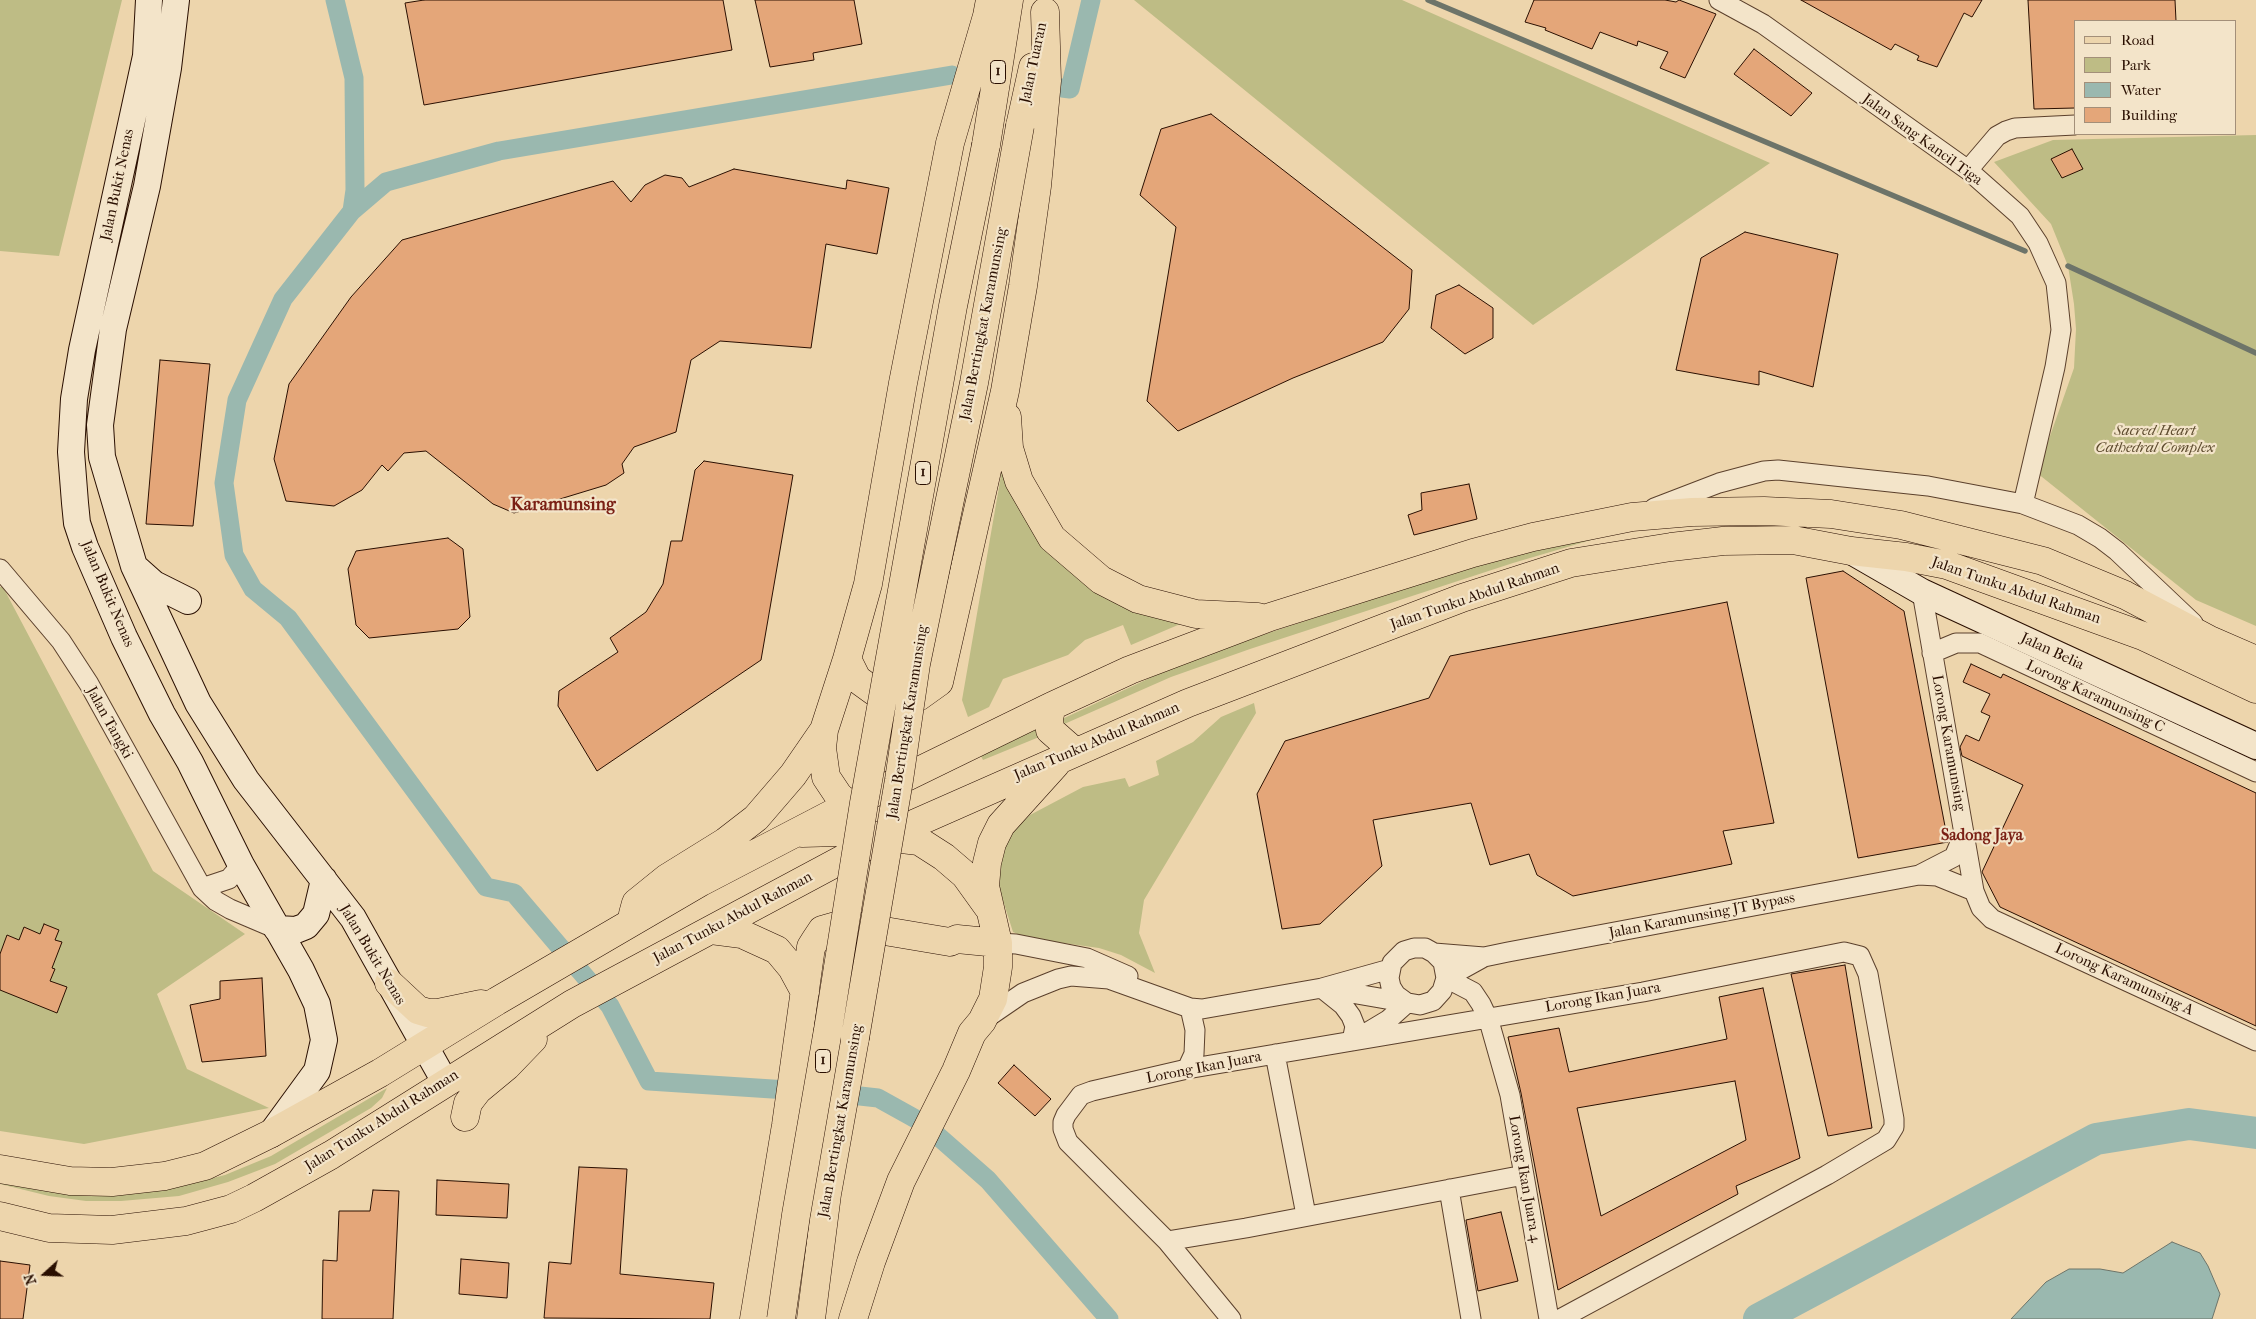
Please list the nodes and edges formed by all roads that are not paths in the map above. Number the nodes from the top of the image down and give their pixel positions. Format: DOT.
graph roads {
  1 [pos="149,0"];
  2 [pos="176,0"];
  3 [pos="990,0"];
  4 [pos="1009,0"];
  5 [pos="1719,0"];
  6 [pos="1046,6"];
  7 [pos="2074,125"];
  8 [pos="1020,126"];
  9 [pos="1968,170"];
  10 [pos="1005,391"];
  11 [pos="2022,504"];
  12 [pos="1632,517"];
  13 [pos="1851,550"];
  14 [pos="134,566"];
  15 [pos="0,569"];
  16 [pos="1922,592"];
  17 [pos="188,601"];
  18 [pos="1270,617"];
  19 [pos="158,620"];
  20 [pos="2210,640"];
  21 [pos="1932,653"];
  22 [pos="847,659"];
  23 [pos="2256,660"];
  24 [pos="2256,689"];
  25 [pos="1052,706"];
  26 [pos="824,730"];
  27 [pos="2256,746"];
  28 [pos="1068,755"];
  29 [pos="190,762"];
  30 [pos="2256,772"];
  31 [pos="847,806"];
  32 [pos="797,833"];
  33 [pos="1964,834"];
  34 [pos="884,837"];
  35 [pos="241,865"];
  36 [pos="1919,875"];
  37 [pos="324,880"];
  38 [pos="202,888"];
  39 [pos="1974,891"];
  40 [pos="989,909"];
  41 [pos="1992,919"];
  42 [pos="629,925"];
  43 [pos="277,929"];
  44 [pos="711,930"];
  45 [pos="950,942"];
  46 [pos="998,943"];
  47 [pos="1434,952"];
  48 [pos="1484,958"];
  49 [pos="1390,969"];
  50 [pos="1446,978"];
  51 [pos="996,982"];
  52 [pos="390,984"];
  53 [pos="1322,988"];
  54 [pos="806,992"];
  55 [pos="498,1001"];
  56 [pos="1406,1003"];
  57 [pos="1186,1007"];
  58 [pos="1488,1018"];
  59 [pos="544,1020"];
  60 [pos="982,1021"];
  61 [pos="1352,1041"];
  62 [pos="2256,1041"];
  63 [pos="425,1047"];
  64 [pos="1275,1054"];
  65 [pos="1187,1069"];
  66 [pos="445,1082"];
  67 [pos="465,1117"];
  68 [pos="270,1134"];
  69 [pos="0,1169"];
  70 [pos="1524,1175"];
  71 [pos="1449,1189"];
  72 [pos="1306,1215"];
  73 [pos="0,1216"];
  74 [pos="1167,1241"];
  75 [pos="754,1319"];
  76 [pos="781,1319"];
  77 [pos="811,1319"];
  78 [pos="853,1319"];
  79 [pos="1231,1319"];
  80 [pos="1471,1319"];
  81 [pos="1549,1319"];
  82 [pos="1560,1319"];
  1 -- 29 [label="main road, Jalan Bukit Nenas"];
  2 -- 14 [label="main road, Jalan Bukit Nenas"];
  3 -- 22 [label="main road"];
  4 -- 76 [label="main road, Jalan Bertingkat Karamunsing / 1, bridge"];
  5 -- 9 [label="street, Jalan Sang Kancil Tiga"];
  6 -- 8 [label="main road, Jalan Tuaran / 1"];
  6 -- 10 [label="main road"];
  7 -- 9 [label="street"];
  8 -- 77 [label="main road, Jalan Bertingkat Karamunsing / 1, bridge"];
  9 -- 11 [label="street, Jalan Sang Kancil Tiga"];
  10 -- 18 [label="main road"];
  10 -- 22 [label="main road"];
  11 -- 12 [label="street"];
  11 -- 20 [label="street"];
  12 -- 18 [label="main road, Jalan Tunku Abdul Rahman"];
  12 -- 20 [label="main road, Jalan Tunku Abdul Rahman"];
  13 -- 16 [label="main road, Jalan Belia"];
  13 -- 24 [label="main road, Jalan Tunku Abdul Rahman"];
  13 -- 28 [label="main road, Jalan Tunku Abdul Rahman"];
  14 -- 17 [label="main road"];
  14 -- 19 [label="main road, Jalan Bukit Nenas"];
  15 -- 38 [label="street, Jalan Tangki"];
  16 -- 21 [label="street, Lorong Karamunsing"];
  16 -- 27 [label="main road, Jalan Belia"];
  18 -- 25 [label="main road, Jalan Tunku Abdul Rahman"];
  19 -- 29 [label="main road"];
  19 -- 37 [label="main road, Jalan Bukit Nenas"];
  20 -- 23 [label="main road, Jalan Tunku Abdul Rahman"];
  21 -- 30 [label="street, Lorong Karamunsing C"];
  21 -- 33 [label="street, Lorong Karamunsing"];
  22 -- 26 [label="main road"];
  25 -- 28 [label="main road"];
  25 -- 31 [label="main road, Jalan Tunku Abdul Rahman"];
  26 -- 31 [label="main road"];
  26 -- 42 [label="main road"];
  28 -- 34 [label="main road, Jalan Tunku Abdul Rahman"];
  28 -- 40 [label="main road"];
  29 -- 35 [label="main road, Jalan Bukit Nenas"];
  31 -- 32 [label="main road, Jalan Tunku Abdul Rahman"];
  31 -- 34 [label="main road"];
  32 -- 34 [label="main road"];
  32 -- 42 [label="main road, Jalan Tunku Abdul Rahman"];
  33 -- 36 [label="street"];
  33 -- 39 [label="street, Lorong Karamunsing"];
  34 -- 40 [label="main road"];
  34 -- 44 [label="main road, Jalan Tunku Abdul Rahman"];
  35 -- 38 [label="street"];
  35 -- 43 [label="main road, Jalan Bukit Nenas"];
  36 -- 39 [label="street"];
  36 -- 48 [label="street, Jalan Karamunsing JT Bypass"];
  37 -- 43 [label="main road"];
  37 -- 52 [label="main road, Jalan Bukit Nenas"];
  38 -- 43 [label="street, Jalan Tangki"];
  39 -- 41 [label="street, Lorong Karamunsing"];
  40 -- 46 [label="main road"];
  41 -- 62 [label="street, Lorong Karamunsing A"];
  42 -- 55 [label="main road, Jalan Tunku Abdul Rahman"];
  43 -- 68 [label="main road, Jalan Bukit Nenas"];
  44 -- 54 [label="main road"];
  44 -- 59 [label="main road, Jalan Tunku Abdul Rahman"];
  45 -- 46 [label="main road"];
  45 -- 51 [label="main road"];
  45 -- 54 [label="main road"];
  46 -- 51 [label="main road"];
  46 -- 57 [label="street"];
  47 -- 48 [label="street, Jalan Karamunsing JT Bypass"];
  47 -- 49 [label="street, Jalan Karamunsing JT Bypass"];
  47 -- 50 [label="street"];
  48 -- 50 [label="street, Jalan Karamunsing JT Bypass"];
  49 -- 53 [label="street"];
  49 -- 56 [label="street"];
  50 -- 56 [label="street"];
  50 -- 58 [label="street, Lorong Ikan Juara 4"];
  51 -- 60 [label="main road"];
  52 -- 55 [label="main road"];
  52 -- 63 [label="main road, Jalan Bukit Nenas"];
  53 -- 56 [label="street"];
  53 -- 57 [label="street"];
  53 -- 61 [label="street"];
  54 -- 75 [label="main road"];
  55 -- 63 [label="main road, Jalan Tunku Abdul Rahman"];
  56 -- 61 [label="street"];
  57 -- 60 [label="street"];
  57 -- 65 [label="street"];
  58 -- 61 [label="street, Lorong Ikan Juara"];
  58 -- 70 [label="street, Lorong Ikan Juara 4"];
  58 -- 82 [label="street, Lorong Ikan Juara"];
  59 -- 66 [label="main road, Jalan Tunku Abdul Rahman"];
  59 -- 67 [label="main road"];
  60 -- 78 [label="main road"];
  61 -- 64 [label="street, Lorong Ikan Juara"];
  63 -- 66 [label="main road, Jalan Bukit Nenas"];
  63 -- 68 [label="main road, Jalan Tunku Abdul Rahman"];
  64 -- 65 [label="street, Lorong Ikan Juara"];
  64 -- 72 [label="street"];
  65 -- 74 [label="street, Lorong Ikan Juara"];
  66 -- 73 [label="main road, Jalan Tunku Abdul Rahman"];
  68 -- 69 [label="main road, Jalan Tunku Abdul Rahman"];
  70 -- 71 [label="street"];
  70 -- 81 [label="street, Lorong Ikan Juara 4"];
  71 -- 72 [label="street"];
  71 -- 80 [label="street"];
  72 -- 74 [label="street"];
  74 -- 79 [label="street, Lorong Ikan Juara"];
}
